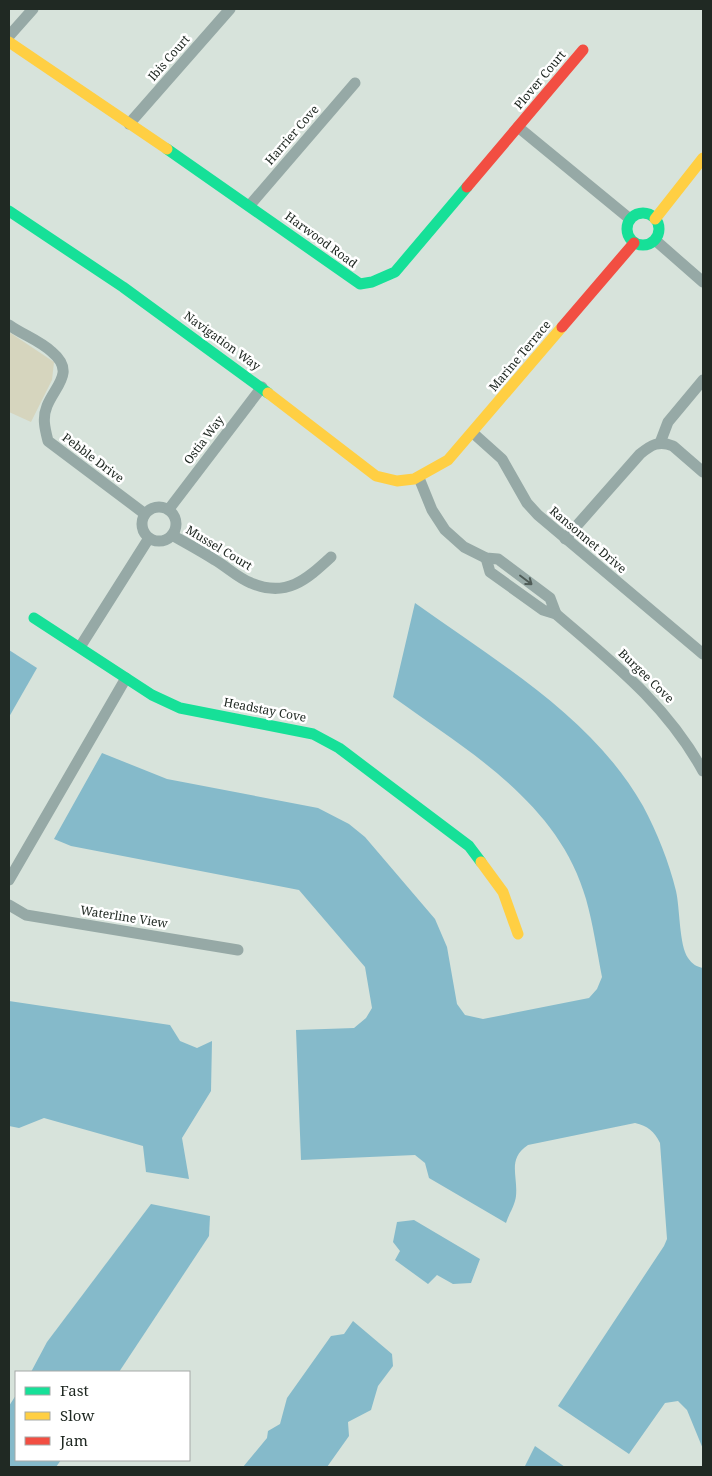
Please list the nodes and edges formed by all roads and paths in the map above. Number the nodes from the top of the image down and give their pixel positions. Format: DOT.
graph roads {
  1 [pos="33,9"];
  2 [pos="230,9"];
  3 [pos="9,36"];
  4 [pos="9,42"];
  5 [pos="583,50"];
  6 [pos="355,83"];
  7 [pos="129,124"];
  8 [pos="518,128"];
  9 [pos="703,158"];
  10 [pos="250,205"];
  11 [pos="9,211"];
  12 [pos="630,219"];
  13 [pos="655,219"];
  14 [pos="655,240"];
  15 [pos="634,243"];
  16 [pos="703,282"];
  17 [pos="9,325"];
  18 [pos="703,380"];
  19 [pos="262,387"];
  20 [pos="473,433"];
  21 [pos="660,443"];
  22 [pos="703,472"];
  23 [pos="419,478"];
  24 [pos="169,509"];
  25 [pos="145,514"];
  26 [pos="172,535"];
  27 [pos="149,538"];
  28 [pos="565,539"];
  29 [pos="332,557"];
  30 [pos="34,618"];
  31 [pos="80,647"];
  32 [pos="703,654"];
  33 [pos="126,678"];
  34 [pos="703,771"];
  35 [pos="9,880"];
  36 [pos="9,905"];
  37 [pos="518,934"];
  38 [pos="238,950"];
  1 -- 3 [label="street"];
  2 -- 7 [label="street, Ibis Court"];
  4 -- 7 [label="street, Harwood Road"];
  5 -- 8 [label="street, Plover Court"];
  6 -- 10 [label="street, Harrier Cove"];
  7 -- 10 [label="street, Harwood Road"];
  8 -- 10 [label="street, Harwood Road"];
  8 -- 12 [label="street"];
  9 -- 13 [label="street"];
  11 -- 19 [label="street, Navigation Way"];
  12 -- 13 [label="street"];
  12 -- 15 [label="street"];
  13 -- 14 [label="street"];
  14 -- 15 [label="street"];
  14 -- 16 [label="street"];
  15 -- 20 [label="street, Marine Terrace"];
  17 -- 25 [label="street, Pebble Drive"];
  18 -- 21 [label="street"];
  19 -- 23 [label="street, Navigation Way"];
  19 -- 24 [label="street, Ostia Way"];
  20 -- 23 [label="street, Marine Terrace"];
  20 -- 28 [label="street, Ransonnet Drive"];
  21 -- 22 [label="street"];
  21 -- 28 [label="street"];
  23 -- 34 [label="street, Burgee Cove"];
  24 -- 25 [label="street"];
  24 -- 26 [label="street"];
  25 -- 27 [label="street"];
  26 -- 27 [label="street"];
  26 -- 29 [label="street, Mussel Court"];
  27 -- 31 [label="street"];
  28 -- 32 [label="street, Ransonnet Drive"];
  30 -- 31 [label="street, Headstay Cove"];
  31 -- 33 [label="street, Headstay Cove"];
  33 -- 35 [label="street"];
  33 -- 37 [label="street, Headstay Cove"];
  36 -- 38 [label="street, Waterline View"];
}
